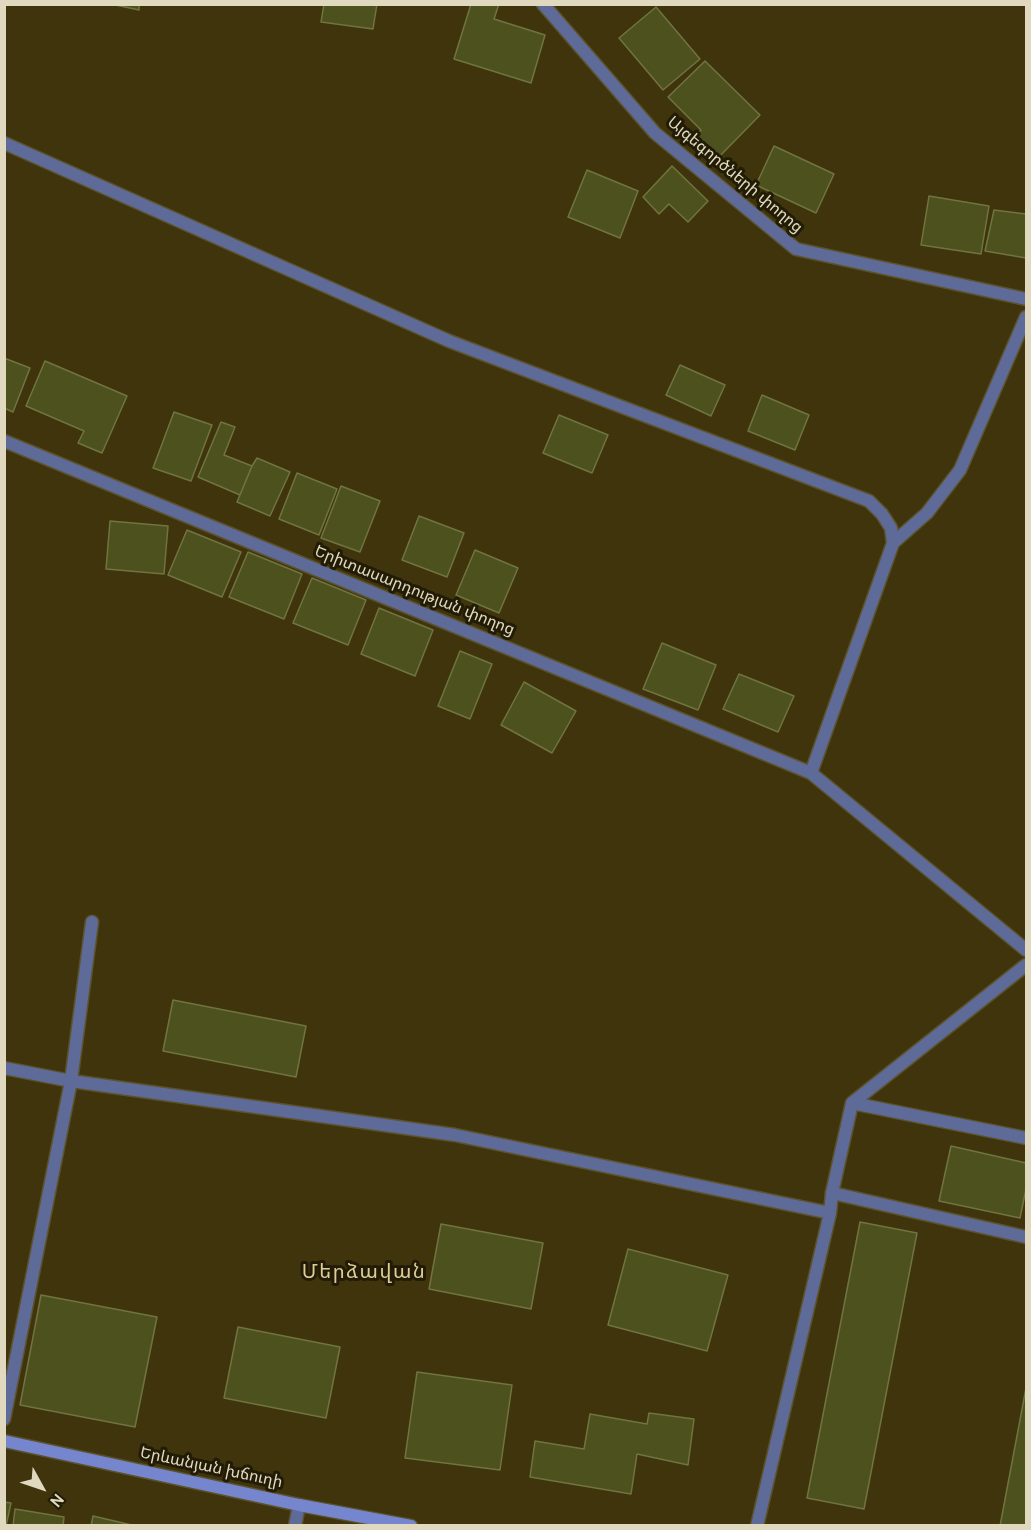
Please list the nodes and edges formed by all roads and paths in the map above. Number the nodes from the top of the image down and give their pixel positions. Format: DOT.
graph roads {
  1 [pos="543,4"];
  2 [pos="4,143"];
  3 [pos="1026,299"];
  4 [pos="1026,317"];
  5 [pos="4,441"];
  6 [pos="893,543"];
  7 [pos="812,773"];
  8 [pos="92,922"];
  9 [pos="1026,950"];
  10 [pos="1026,965"];
  11 [pos="4,1068"];
  12 [pos="72,1081"];
  13 [pos="852,1103"];
  14 [pos="1026,1138"];
  15 [pos="832,1193"];
  16 [pos="830,1213"];
  17 [pos="1026,1237"];
  18 [pos="4,1419"];
  19 [pos="4,1441"];
  20 [pos="299,1505"];
  21 [pos="295,1526"];
  22 [pos="411,1526"];
  23 [pos="757,1526"];
  1 -- 3 [label="street, Այգեգործների փողոց"];
  2 -- 6 [label="street"];
  4 -- 6 [label="street"];
  5 -- 7 [label="street, Երիտասարդության փողոց"];
  6 -- 7 [label="street"];
  7 -- 9 [label="street, Երիտասարդության փողոց"];
  8 -- 12 [label="street"];
  10 -- 13 [label="street"];
  11 -- 12 [label="street"];
  12 -- 16 [label="street"];
  12 -- 18 [label="street"];
  13 -- 14 [label="street"];
  13 -- 15 [label="street"];
  15 -- 16 [label="street"];
  15 -- 17 [label="street"];
  16 -- 23 [label="street"];
  19 -- 20 [label="main road, Երևանյան խճուղի"];
  20 -- 21 [label="street"];
  20 -- 22 [label="main road, Երևանյան խճուղի"];
}
